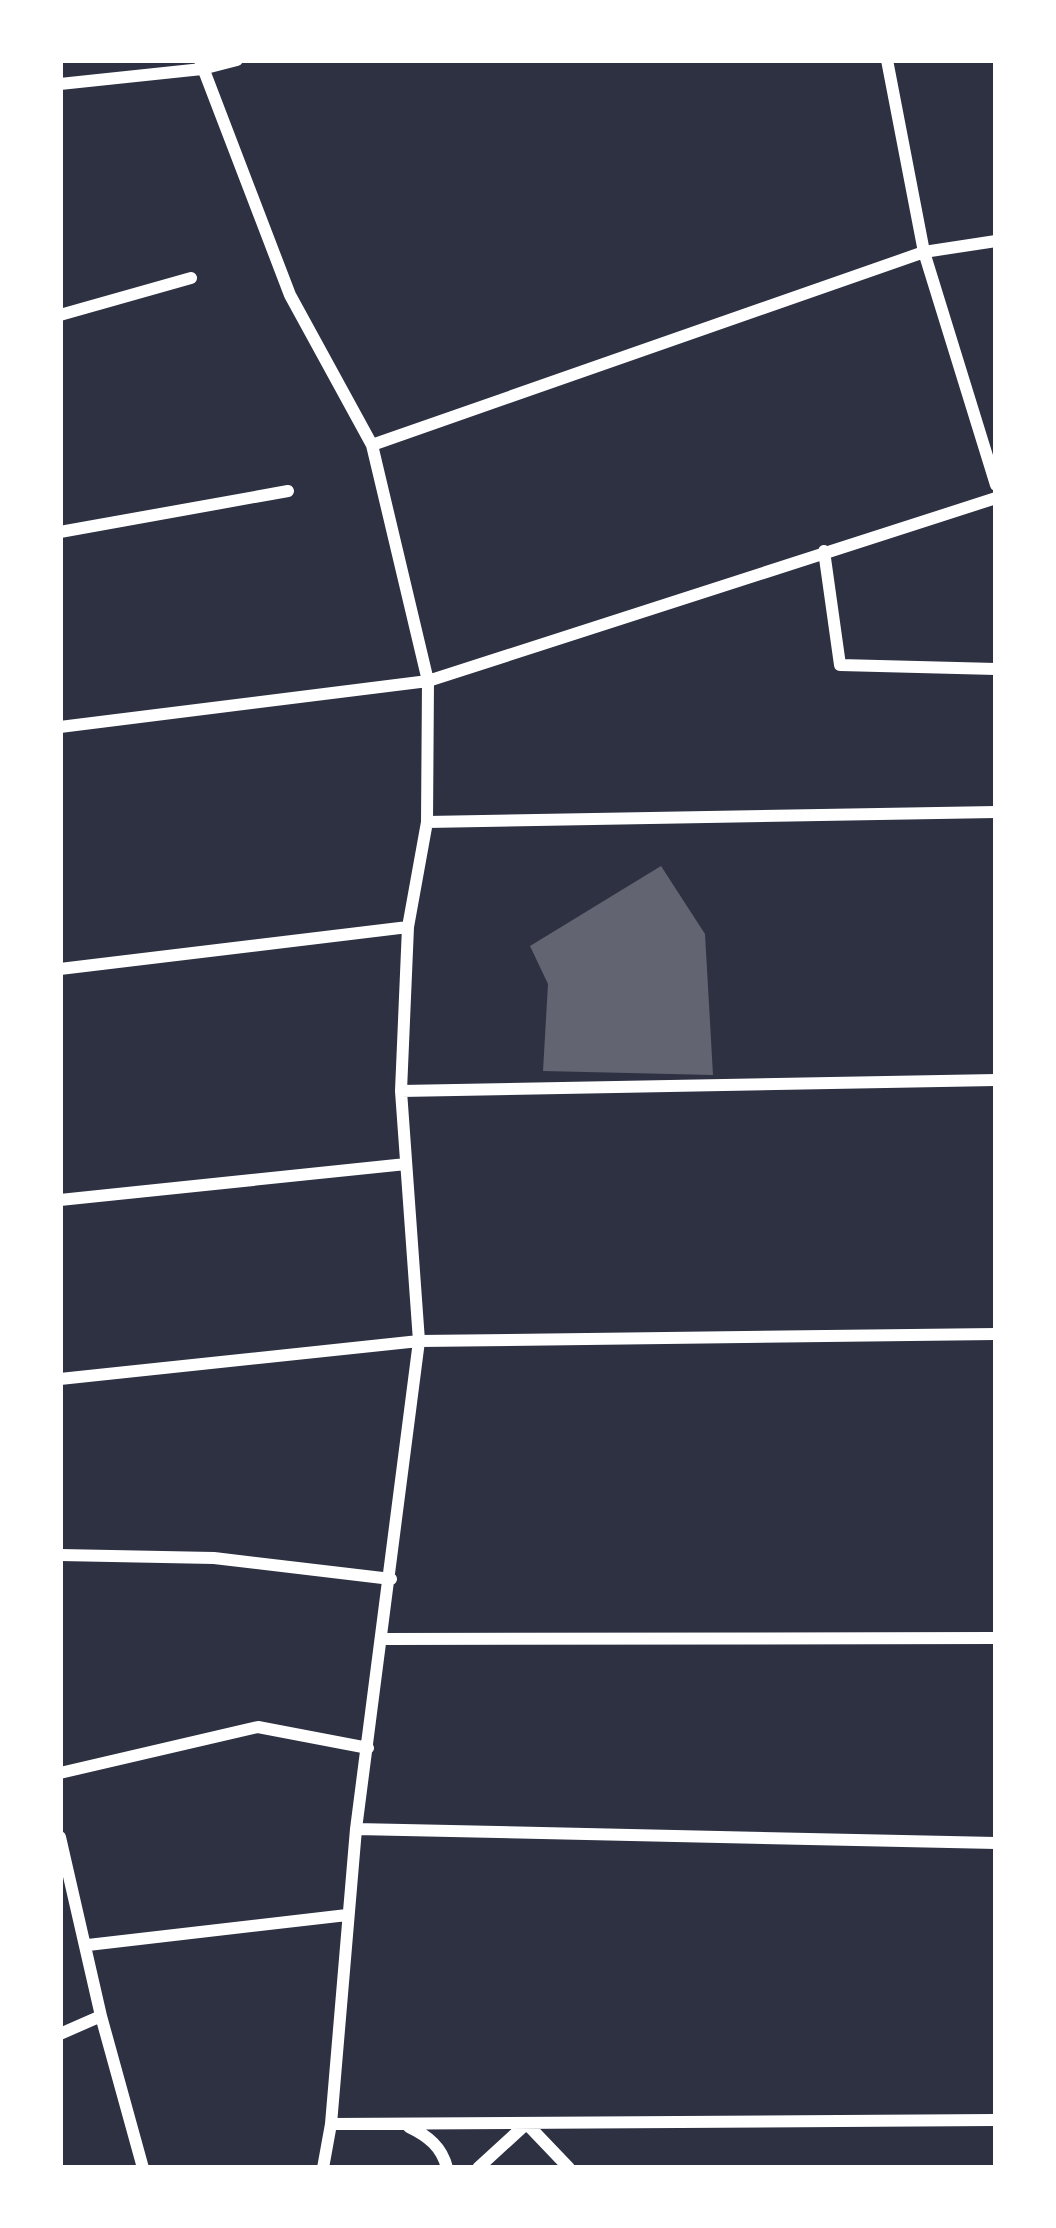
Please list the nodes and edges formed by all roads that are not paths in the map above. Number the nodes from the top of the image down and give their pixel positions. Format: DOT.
graph roads {
  1 [pos="237,60"];
  2 [pos="887,60"];
  3 [pos="201,65"];
  4 [pos="60,84"];
  5 [pos="996,241"];
  6 [pos="924,252"];
  7 [pos="191,278"];
  8 [pos="60,315"];
  9 [pos="372,445"];
  10 [pos="996,485"];
  11 [pos="288,491"];
  12 [pos="996,498"];
  13 [pos="60,532"];
  14 [pos="824,551"];
  15 [pos="996,668"];
  16 [pos="428,681"];
  17 [pos="60,727"];
  18 [pos="996,812"];
  19 [pos="427,822"];
  20 [pos="408,927"];
  21 [pos="60,968"];
  22 [pos="996,1080"];
  23 [pos="401,1091"];
  24 [pos="406,1164"];
  25 [pos="60,1201"];
  26 [pos="996,1334"];
  27 [pos="419,1342"];
  28 [pos="60,1379"];
  29 [pos="60,1555"];
  30 [pos="391,1579"];
  31 [pos="996,1638"];
  32 [pos="383,1639"];
  33 [pos="368,1748"];
  34 [pos="60,1773"];
  35 [pos="356,1829"];
  36 [pos="60,1837"];
  37 [pos="996,1843"];
  38 [pos="347,1915"];
  39 [pos="88,1945"];
  40 [pos="101,2016"];
  41 [pos="60,2034"];
  42 [pos="996,2120"];
  43 [pos="526,2123"];
  44 [pos="332,2124"];
  45 [pos="404,2125"];
  46 [pos="143,2168"];
  47 [pos="323,2168"];
  48 [pos="447,2168"];
  49 [pos="478,2168"];
  50 [pos="569,2168"];
  1 -- 3 [label="street"];
  2 -- 6 [label="street"];
  3 -- 4 [label="street"];
  3 -- 9 [label="street"];
  5 -- 6 [label="street"];
  6 -- 9 [label="street"];
  6 -- 10 [label="street"];
  7 -- 8 [label="street"];
  9 -- 16 [label="street"];
  11 -- 13 [label="street"];
  12 -- 14 [label="street"];
  14 -- 15 [label="street"];
  14 -- 16 [label="street"];
  16 -- 17 [label="street"];
  16 -- 19 [label="street"];
  18 -- 19 [label="street"];
  19 -- 20 [label="street"];
  20 -- 21 [label="street"];
  20 -- 23 [label="street"];
  22 -- 23 [label="street"];
  23 -- 24 [label="street"];
  24 -- 25 [label="street"];
  24 -- 27 [label="street"];
  26 -- 27 [label="street"];
  27 -- 28 [label="street"];
  27 -- 30 [label="street"];
  29 -- 30 [label="street"];
  30 -- 32 [label="street"];
  31 -- 32 [label="street"];
  32 -- 33 [label="street"];
  33 -- 34 [label="street"];
  33 -- 35 [label="street"];
  35 -- 37 [label="street"];
  35 -- 38 [label="street"];
  36 -- 39 [label="street"];
  38 -- 39 [label="street"];
  38 -- 44 [label="street"];
  39 -- 40 [label="street"];
  40 -- 41 [label="street"];
  40 -- 46 [label="street"];
  42 -- 43 [label="street"];
  43 -- 45 [label="street"];
  43 -- 49 [label="street"];
  43 -- 50 [label="street"];
  44 -- 45 [label="street"];
  44 -- 47 [label="street"];
  45 -- 48 [label="street"];
}
